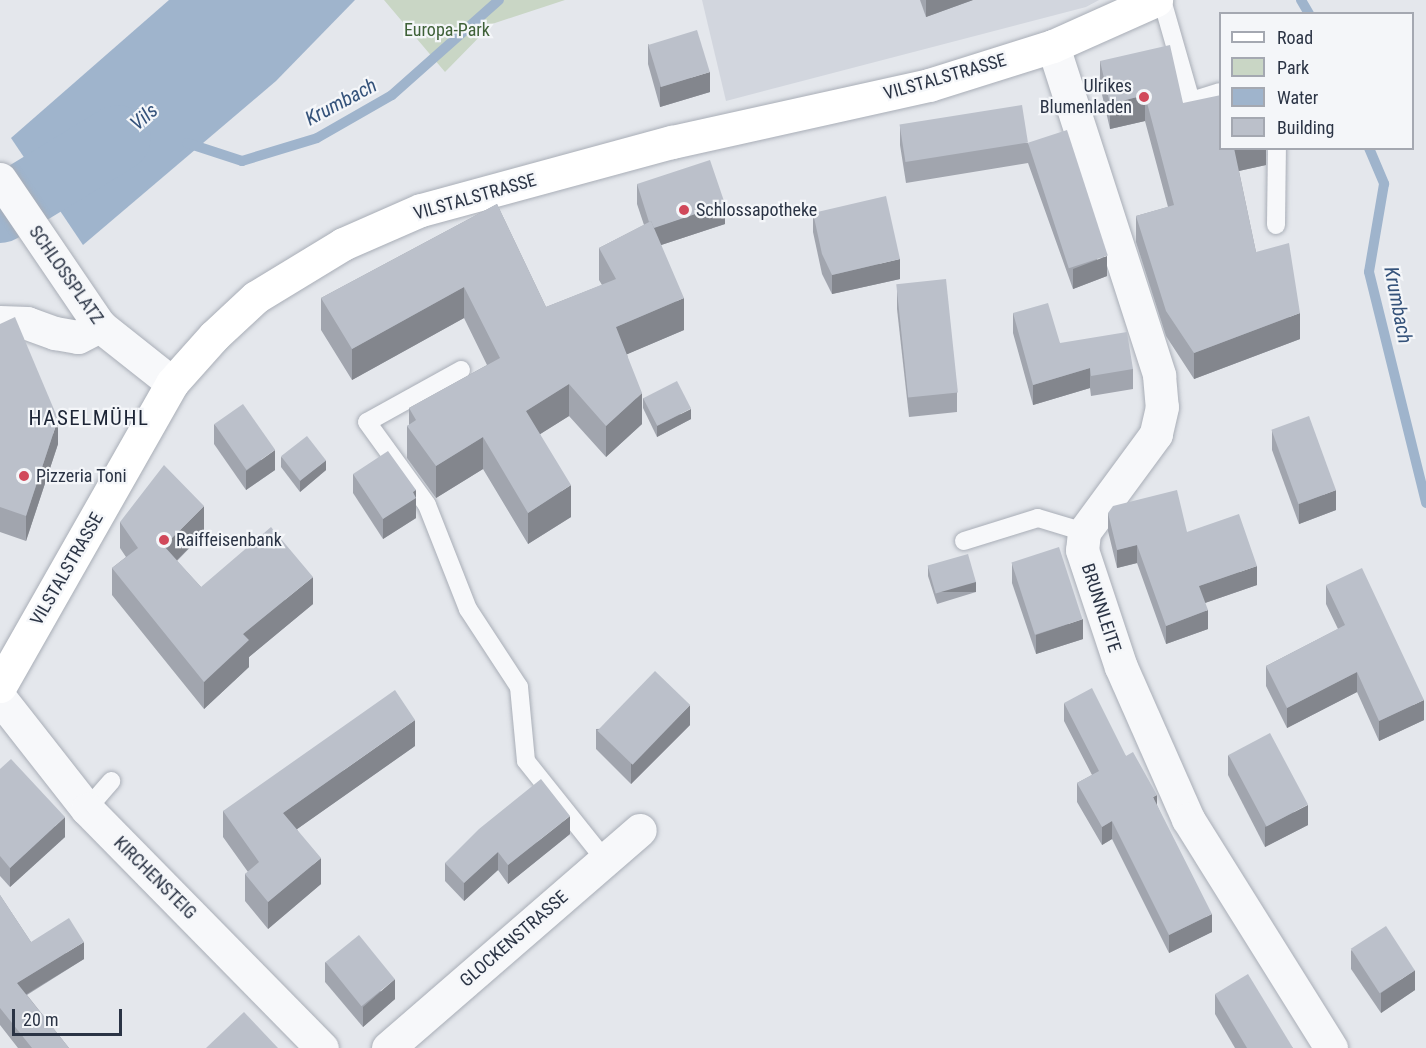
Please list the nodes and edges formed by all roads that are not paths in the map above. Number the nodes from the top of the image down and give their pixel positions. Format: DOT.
graph roads {
  1 [pos="1156,0"];
  2 [pos="1162,0"];
  3 [pos="1053,46"];
  4 [pos="1219,93"];
  5 [pos="1277,150"];
  6 [pos="0,179"];
  7 [pos="1276,225"];
  8 [pos="0,322"];
  9 [pos="100,326"];
  10 [pos="461,370"];
  11 [pos="172,383"];
  12 [pos="1084,532"];
  13 [pos="964,541"];
  14 [pos="0,686"];
  15 [pos="0,698"];
  16 [pos="111,782"];
  17 [pos="87,809"];
  18 [pos="640,830"];
  19 [pos="605,860"];
  20 [pos="322,1048"];
  21 [pos="388,1048"];
  22 [pos="1331,1048"];
  1 -- 3 [label="main road, VILSTALSTRASSE"];
  2 -- 4 [label="lane"];
  3 -- 11 [label="main road, VILSTALSTRASSE"];
  3 -- 12 [label="street"];
  5 -- 7 [label="lane"];
  6 -- 9 [label="street, SCHLOSSPLATZ"];
  8 -- 9 [label="street"];
  9 -- 11 [label="street, SCHLOSSPLATZ"];
  10 -- 19 [label="lane"];
  11 -- 14 [label="main road, VILSTALSTRASSE"];
  12 -- 13 [label="lane"];
  12 -- 22 [label="street, BRUNNLEITE"];
  15 -- 17 [label="street, KIRCHENSTEIG"];
  16 -- 17 [label="lane"];
  17 -- 20 [label="street, KIRCHENSTEIG"];
  18 -- 19 [label="street, GLOCKENSTRASSE"];
  19 -- 21 [label="street, GLOCKENSTRASSE"];
}
